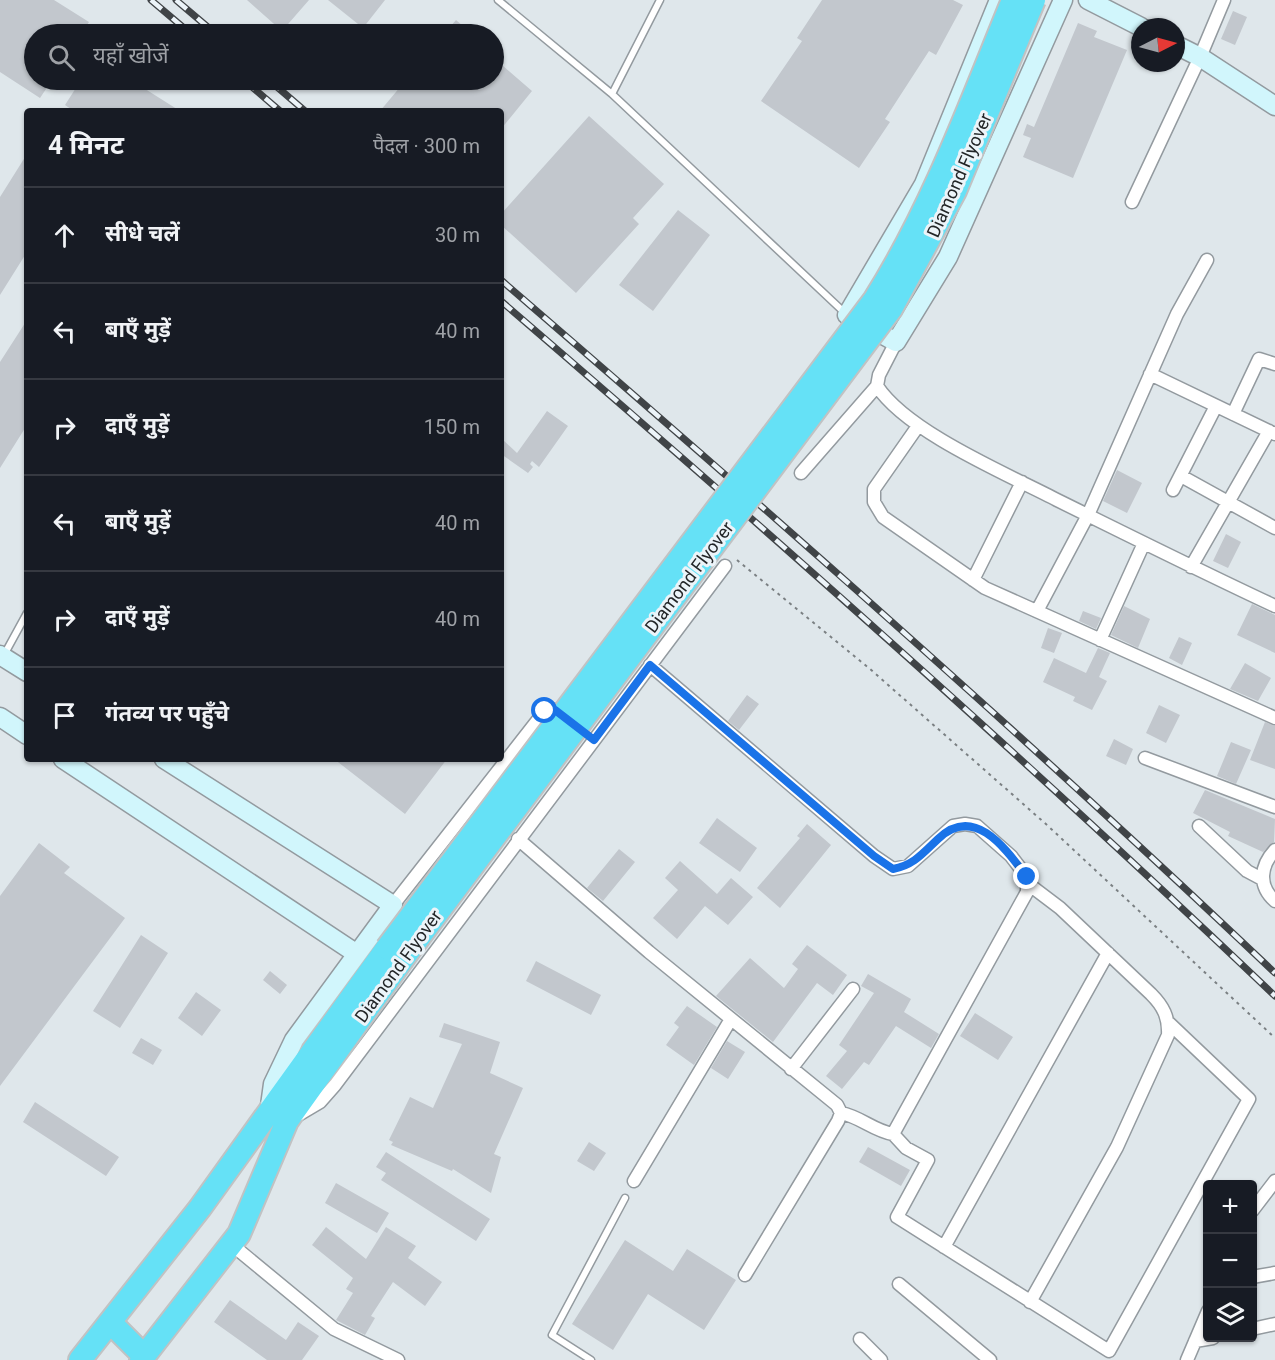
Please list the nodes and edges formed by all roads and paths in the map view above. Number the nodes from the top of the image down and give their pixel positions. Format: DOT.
graph roads {
  1 [pos="498,0"];
  2 [pos="660,0"];
  3 [pos="999,0"];
  4 [pos="1013,0"];
  5 [pos="1034,0"];
  6 [pos="1063,0"];
  7 [pos="1088,0"];
  8 [pos="1224,0"];
  9 [pos="1131,22"];
  10 [pos="1185,50"];
  11 [pos="1200,57"];
  12 [pos="612,94"];
  13 [pos="1274,104"];
  14 [pos="1132,202"];
  15 [pos="1206,260"];
  16 [pos="846,315"];
  17 [pos="896,342"];
  18 [pos="1275,364"];
  19 [pos="1150,374"];
  20 [pos="877,386"];
  21 [pos="1216,406"];
  22 [pos="1233,414"];
  23 [pos="918,426"];
  24 [pos="1272,433"];
  25 [pos="801,473"];
  26 [pos="1181,476"];
  27 [pos="1022,482"];
  28 [pos="1173,490"];
  29 [pos="1228,503"];
  30 [pos="1088,515"];
  31 [pos="1273,522"];
  32 [pos="1144,543"];
  33 [pos="729,561"];
  34 [pos="1191,567"];
  35 [pos="973,580"];
  36 [pos="1275,606"];
  37 [pos="1037,611"];
  38 [pos="24,618"];
  39 [pos="1100,640"];
  40 [pos="1,658"];
  41 [pos="650,665"];
  42 [pos="24,670"];
  43 [pos="0,717"];
  44 [pos="1275,718"];
  45 [pos="24,733"];
  46 [pos="594,740"];
  47 [pos="1145,758"];
  48 [pos="68,762"];
  49 [pos="169,762"];
  50 [pos="1275,807"];
  51 [pos="1199,826"];
  52 [pos="518,839"];
  53 [pos="1275,850"];
  54 [pos="1262,879"];
  55 [pos="1027,883"];
  56 [pos="1275,902"];
  57 [pos="393,905"];
  58 [pos="1108,953"];
  59 [pos="357,954"];
  60 [pos="853,989"];
  61 [pos="731,1019"];
  62 [pos="1168,1023"];
  63 [pos="1275,1038"];
  64 [pos="320,1059"];
  65 [pos="791,1069"];
  66 [pos="841,1113"];
  67 [pos="278,1118"];
  68 [pos="893,1134"];
  69 [pos="634,1181"];
  70 [pos="1275,1181"];
  71 [pos="625,1198"];
  72 [pos="1257,1204"];
  73 [pos="231,1244"];
  74 [pos="944,1247"];
  75 [pos="1275,1273"];
  76 [pos="745,1275"];
  77 [pos="1257,1276"];
  78 [pos="899,1284"];
  79 [pos="1030,1302"];
  80 [pos="111,1323"];
  81 [pos="1203,1323"];
  82 [pos="1275,1324"];
  83 [pos="1257,1328"];
  84 [pos="860,1339"];
  85 [pos="1203,1340"];
  86 [pos="1195,1341"];
  87 [pos="378,1356"];
  88 [pos="144,1359"];
  89 [pos="80,1360"];
  90 [pos="398,1360"];
  91 [pos="591,1360"];
  92 [pos="880,1360"];
  93 [pos="990,1360"];
  94 [pos="1187,1360"];
  1 -- 12 [label="lane"];
  2 -- 12 [label="lane"];
  3 -- 16 [label="street"];
  4 -- 64 [label="highway, Diamond Flyover, bridge"];
  5 -- 64 [label="highway, Diamond Flyover, bridge"];
  6 -- 17 [label="street"];
  7 -- 9 [label="street"];
  8 -- 11 [label="street"];
  10 -- 11 [label="street"];
  11 -- 13 [label="street"];
  11 -- 14 [label="street"];
  12 -- 16 [label="lane"];
  15 -- 19 [label="street"];
  16 -- 17 [label="street"];
  17 -- 20 [label="street"];
  18 -- 22 [label="street"];
  19 -- 21 [label="street"];
  19 -- 30 [label="street"];
  20 -- 23 [label="street"];
  20 -- 25 [label="street"];
  21 -- 22 [label="street"];
  21 -- 26 [label="street"];
  22 -- 24 [label="street"];
  23 -- 27 [label="street"];
  23 -- 35 [label="street"];
  24 -- 29 [label="street"];
  26 -- 28 [label="street"];
  26 -- 29 [label="street"];
  27 -- 30 [label="street"];
  27 -- 35 [label="street"];
  29 -- 31 [label="street"];
  29 -- 34 [label="street"];
  30 -- 32 [label="street"];
  30 -- 37 [label="street"];
  32 -- 34 [label="street"];
  32 -- 39 [label="street"];
  33 -- 41 [label="street"];
  33 -- 63 [label="path"];
  34 -- 36 [label="street"];
  35 -- 37 [label="street"];
  37 -- 39 [label="street"];
  38 -- 40 [label="lane"];
  39 -- 44 [label="street"];
  40 -- 42 [label="street"];
  41 -- 46 [label="street"];
  41 -- 55 [label="street"];
  43 -- 45 [label="street"];
  46 -- 52 [label="street"];
  46 -- 57 [label="street"];
  47 -- 50 [label="street"];
  48 -- 59 [label="street"];
  49 -- 57 [label="street"];
  51 -- 54 [label="street"];
  52 -- 61 [label="street"];
  52 -- 67 [label="street"];
  53 -- 54 [label="street"];
  54 -- 56 [label="street"];
  55 -- 58 [label="street"];
  55 -- 68 [label="street"];
  57 -- 59 [label="street"];
  58 -- 62 [label="street"];
  58 -- 74 [label="street"];
  59 -- 67 [label="street"];
  60 -- 65 [label="street"];
  61 -- 65 [label="street"];
  61 -- 69 [label="street"];
  62 -- 79 [label="street"];
  62 -- 79 [label="street"];
  64 -- 67 [label="highway, Diamond Flyover"];
  65 -- 66 [label="street"];
  66 -- 68 [label="street"];
  66 -- 76 [label="street"];
  67 -- 73 [label="highway"];
  67 -- 80 [label="highway"];
  68 -- 74 [label="street"];
  70 -- 72 [label="street"];
  71 -- 91 [label="lane"];
  73 -- 87 [label="street"];
  73 -- 88 [label="highway"];
  74 -- 79 [label="street"];
  75 -- 77 [label="street"];
  78 -- 93 [label="street"];
  80 -- 88 [label="highway"];
  80 -- 89 [label="highway"];
  81 -- 86 [label="street"];
  82 -- 83 [label="street"];
  84 -- 92 [label="street"];
  85 -- 86 [label="street"];
  86 -- 94 [label="street"];
  87 -- 90 [label="street"];
}
